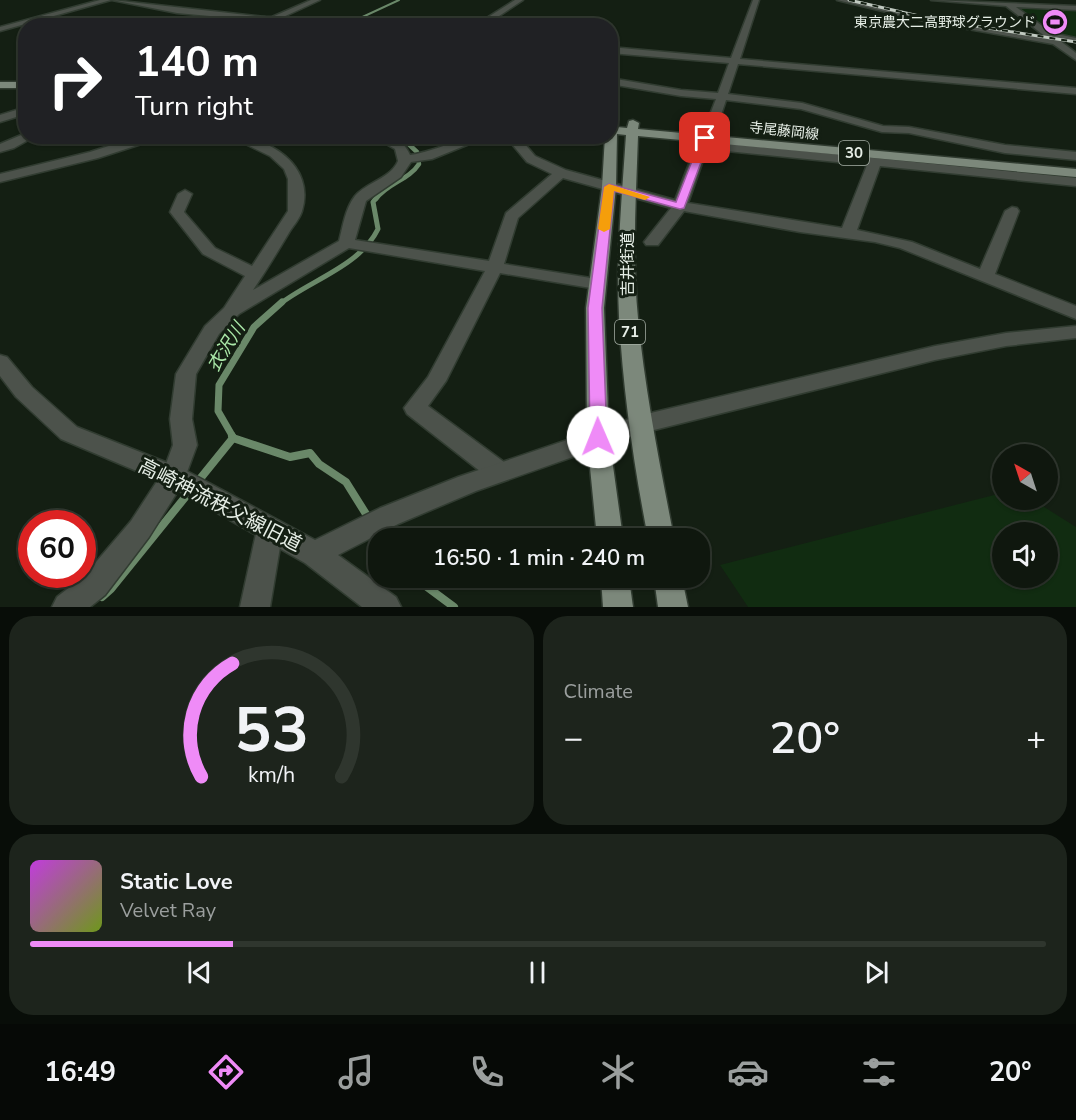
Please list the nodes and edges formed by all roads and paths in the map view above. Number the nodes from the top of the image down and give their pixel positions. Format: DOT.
graph roads {
  1 [pos="108,0"];
  2 [pos="115,0"];
  3 [pos="317,0"];
  4 [pos="520,0"];
  5 [pos="756,0"];
  6 [pos="840,0"];
  7 [pos="933,0"];
  8 [pos="1007,4"];
  9 [pos="1076,8"];
  10 [pos="41,18"];
  11 [pos="248,18"];
  12 [pos="273,18"];
  13 [pos="491,18"];
  14 [pos="18,24"];
  15 [pos="0,29"];
  16 [pos="1076,40"];
  17 [pos="618,51"];
  18 [pos="1076,57"];
  19 [pos="735,61"];
  20 [pos="618,82"];
  21 [pos="0,85"];
  22 [pos="18,85"];
  23 [pos="0,90"];
  24 [pos="18,90"];
  25 [pos="1076,91"];
  26 [pos="721,96"];
  27 [pos="18,113"];
  28 [pos="0,119"];
  29 [pos="618,126"];
  30 [pos="632,128"];
  31 [pos="706,138"];
  32 [pos="18,140"];
  33 [pos="124,144"];
  34 [pos="255,144"];
  35 [pos="396,144"];
  36 [pos="461,144"];
  37 [pos="518,144"];
  38 [pos="610,144"];
  39 [pos="0,148"];
  40 [pos="1076,156"];
  41 [pos="405,159"];
  42 [pos="875,162"];
  43 [pos="1076,164"];
  44 [pos="561,173"];
  45 [pos="1076,173"];
  46 [pos="0,178"];
  47 [pos="1076,182"];
  48 [pos="609,187"];
  49 [pos="629,192"];
  50 [pos="185,194"];
  51 [pos="680,206"];
  52 [pos="1011,211"];
  53 [pos="848,233"];
  54 [pos="652,242"];
  55 [pos="346,243"];
  56 [pos="495,267"];
  57 [pos="254,274"];
  58 [pos="985,277"];
  59 [pos="597,284"];
  60 [pos="231,312"];
  61 [pos="1076,313"];
  62 [pos="1076,332"];
  63 [pos="0,362"];
  64 [pos="640,424"];
  65 [pos="598,437"];
  66 [pos="499,472"];
  67 [pos="174,476"];
  68 [pos="609,528"];
  69 [pos="659,528"];
  70 [pos="270,529"];
  71 [pos="315,554"];
  72 [pos="616,588"];
  73 [pos="670,588"];
  74 [pos="67,607"];
  75 [pos="255,607"];
  76 [pos="386,607"];
  77 [pos="618,607"];
  78 [pos="673,607"];
  1 -- 10 [label="street"];
  2 -- 11 [label="street"];
  3 -- 12 [label="street"];
  4 -- 13 [label="street"];
  5 -- 19 [label="street"];
  6 -- 18 [label="street"];
  7 -- 8 [label="street"];
  8 -- 9 [label="street"];
  8 -- 16 [label="street"];
  14 -- 15 [label="street"];
  17 -- 19 [label="street"];
  19 -- 25 [label="street"];
  19 -- 26 [label="street"];
  20 -- 26 [label="street"];
  21 -- 22 [label="main road"];
  23 -- 24 [label="main road"];
  26 -- 31 [label="street"];
  26 -- 40 [label="street"];
  27 -- 28 [label="street"];
  29 -- 30 [label="main road, 吉井街道 / 71"];
  30 -- 31 [label="main road, 寺尾藤岡線 / 30"];
  30 -- 49 [label="main road, 吉井街道 / 71"];
  31 -- 42 [label="street"];
  31 -- 43 [label="main road, 寺尾藤岡線 / 30"];
  31 -- 45 [label="main road, 寺尾藤岡線 / 30"];
  31 -- 51 [label="street"];
  32 -- 39 [label="street"];
  33 -- 46 [label="street"];
  34 -- 57 [label="street"];
  35 -- 41 [label="street"];
  36 -- 41 [label="street"];
  37 -- 44 [label="street"];
  38 -- 48 [label="main road, 吉井街道 / 71"];
  41 -- 55 [label="street"];
  42 -- 47 [label="street"];
  42 -- 53 [label="street"];
  44 -- 48 [label="street"];
  44 -- 56 [label="street"];
  48 -- 49 [label="street"];
  48 -- 59 [label="main road, 吉井街道 / 71"];
  49 -- 51 [label="street"];
  49 -- 64 [label="main road, 吉井街道 / 71"];
  50 -- 57 [label="street"];
  51 -- 53 [label="street"];
  51 -- 54 [label="street"];
  52 -- 58 [label="street"];
  53 -- 58 [label="street"];
  55 -- 56 [label="street"];
  55 -- 60 [label="street"];
  56 -- 59 [label="street"];
  56 -- 66 [label="street"];
  57 -- 60 [label="street"];
  58 -- 61 [label="street"];
  59 -- 65 [label="main road, 吉井街道 / 71"];
  60 -- 67 [label="street"];
  62 -- 64 [label="street"];
  63 -- 67 [label="street, 高崎神流秩父線旧道"];
  64 -- 65 [label="street"];
  64 -- 69 [label="main road, 吉井街道 / 71"];
  65 -- 66 [label="street"];
  65 -- 68 [label="main road, 吉井街道 / 71"];
  66 -- 71 [label="street"];
  67 -- 70 [label="street, 高崎神流秩父線旧道"];
  67 -- 74 [label="street"];
  70 -- 71 [label="street, 高崎神流秩父線旧道"];
  70 -- 75 [label="street"];
  71 -- 76 [label="street, 高崎神流秩父線旧道"];
  72 -- 77 [label="main road"];
  73 -- 78 [label="main road"];
}
